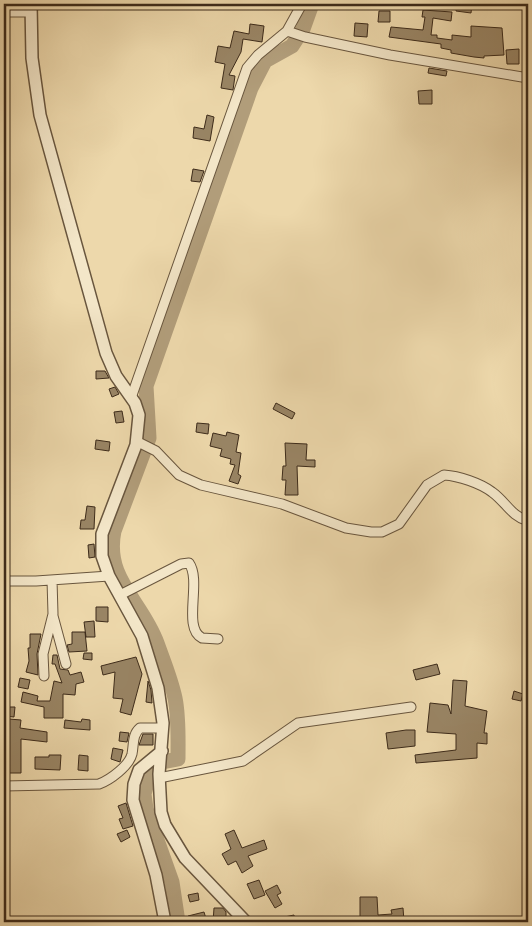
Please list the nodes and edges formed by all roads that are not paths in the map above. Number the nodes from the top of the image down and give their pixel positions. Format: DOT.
graph roads {
  1 [pos="302,4"];
  2 [pos="31,8"];
  3 [pos="4,12"];
  4 [pos="290,32"];
  5 [pos="528,78"];
  6 [pos="131,398"];
  7 [pos="142,443"];
  8 [pos="528,521"];
  9 [pos="109,576"];
  10 [pos="52,580"];
  11 [pos="4,581"];
  12 [pos="122,594"];
  13 [pos="53,614"];
  14 [pos="218,640"];
  15 [pos="66,664"];
  16 [pos="44,676"];
  17 [pos="410,707"];
  18 [pos="163,728"];
  19 [pos="162,751"];
  20 [pos="160,772"];
  21 [pos="4,786"];
  22 [pos="165,922"];
  23 [pos="246,922"];
  1 -- 4 [label="street"];
  2 -- 3 [label="street"];
  2 -- 6 [label="street"];
  4 -- 5 [label="street"];
  4 -- 6 [label="street"];
  6 -- 7 [label="street"];
  7 -- 8 [label="street"];
  7 -- 9 [label="street"];
  9 -- 10 [label="street"];
  9 -- 12 [label="street"];
  10 -- 11 [label="street"];
  10 -- 13 [label="street"];
  12 -- 14 [label="street"];
  12 -- 18 [label="street"];
  13 -- 15 [label="street"];
  13 -- 16 [label="street"];
  17 -- 20 [label="street"];
  18 -- 19 [label="street"];
  18 -- 21 [label="street"];
  19 -- 20 [label="street"];
  19 -- 22 [label="street"];
  20 -- 23 [label="street"];
}
